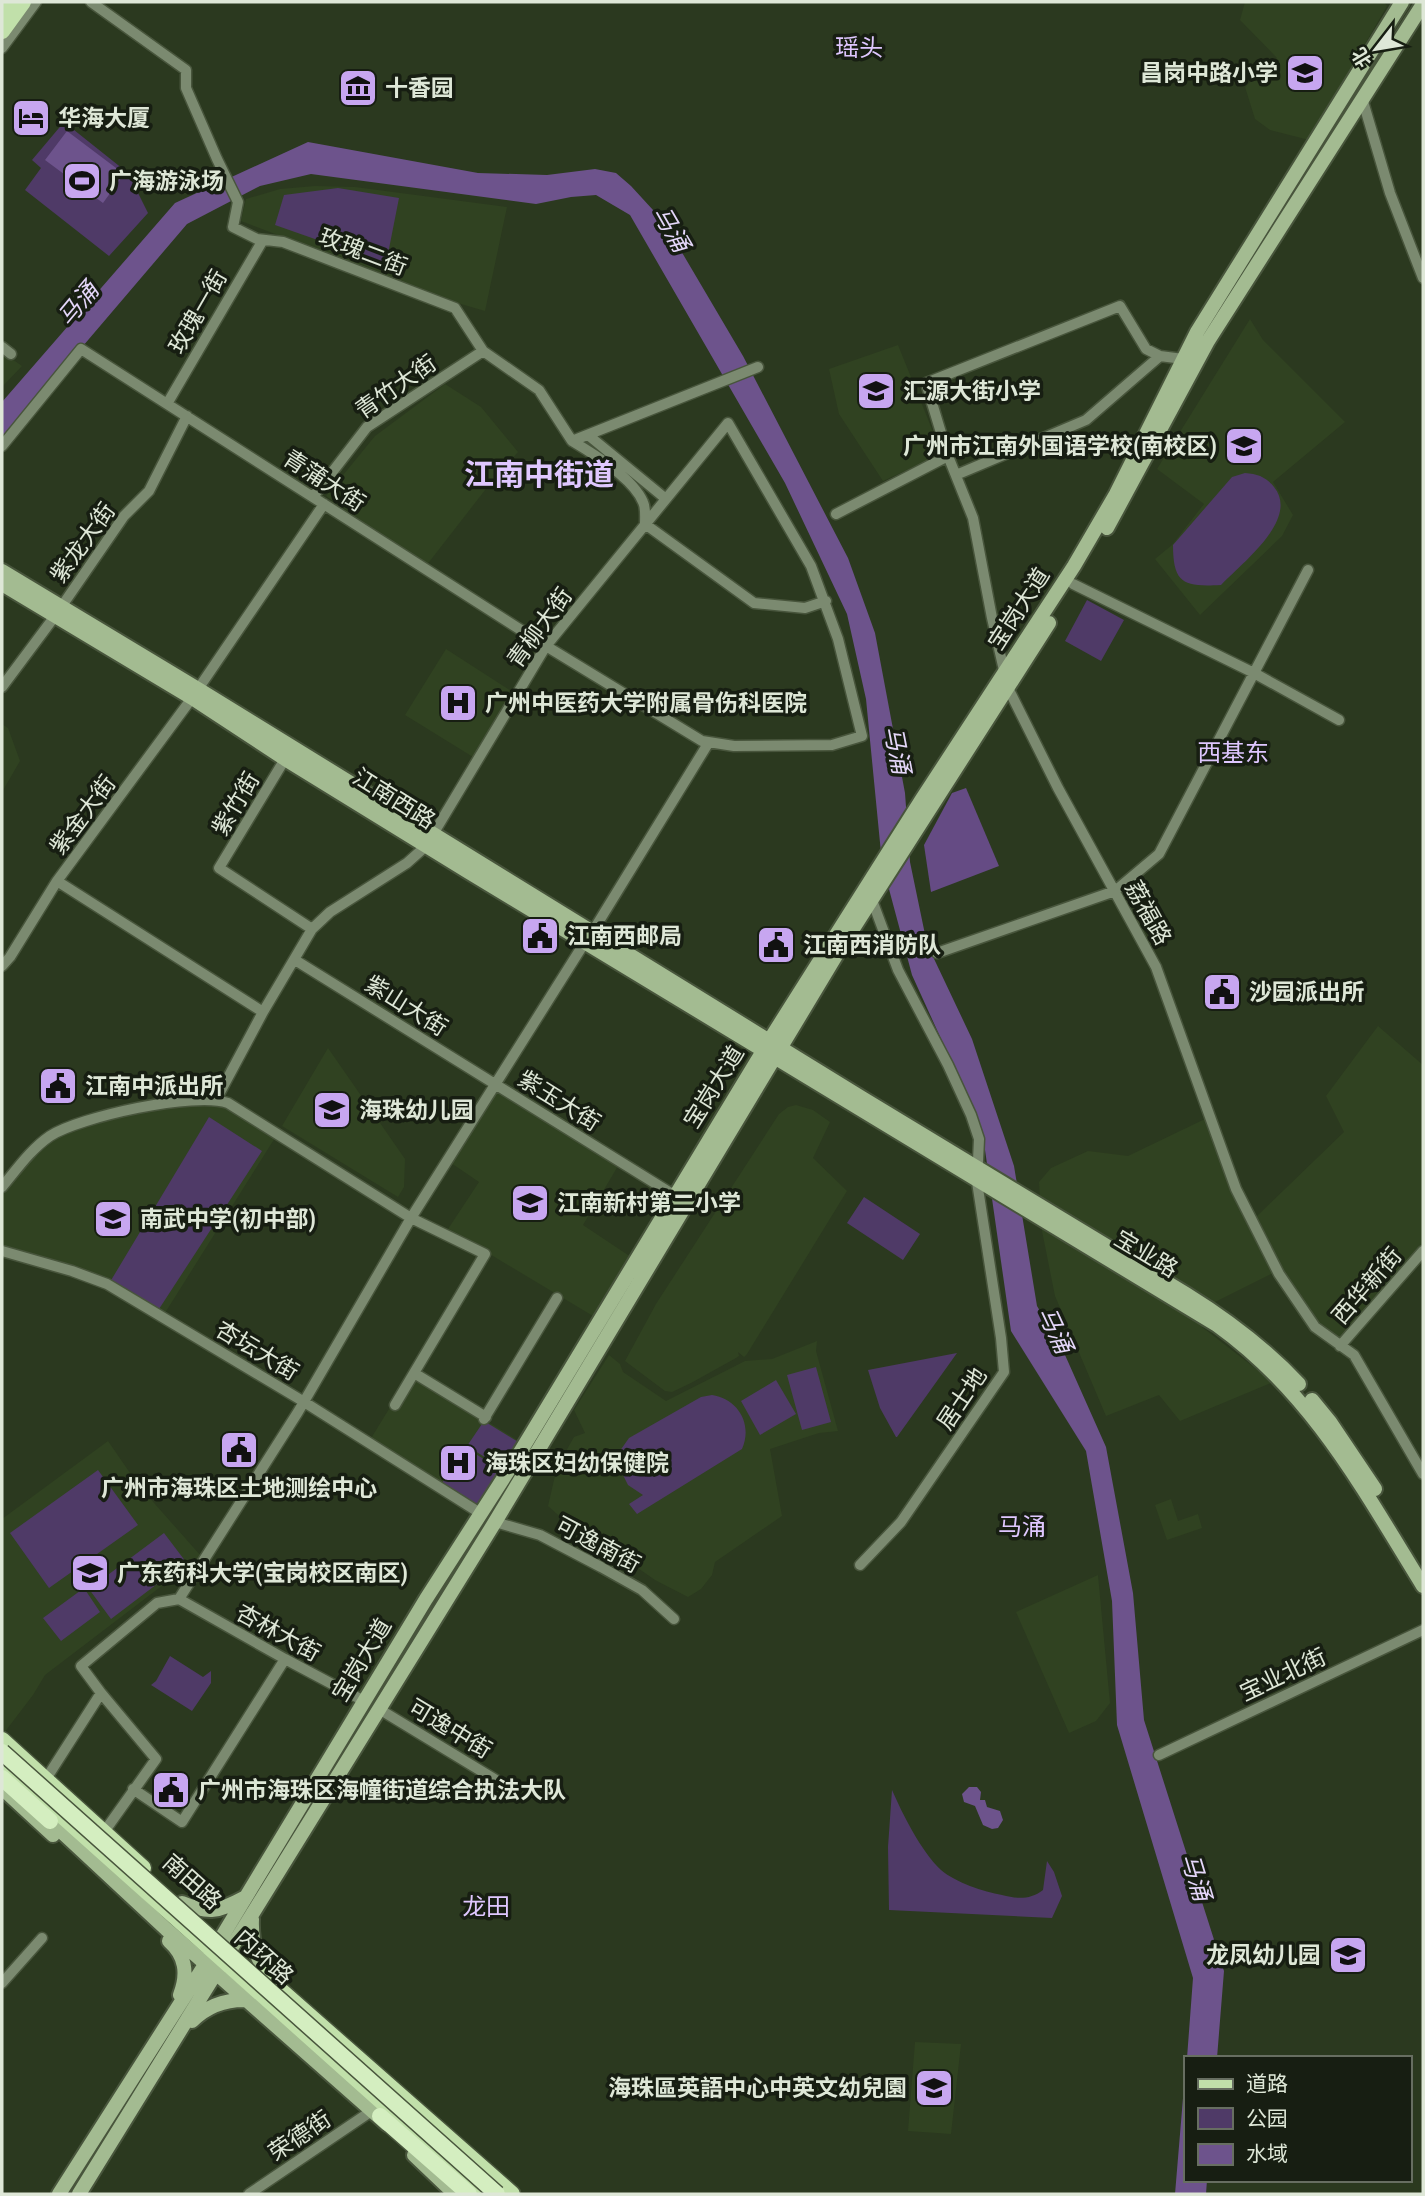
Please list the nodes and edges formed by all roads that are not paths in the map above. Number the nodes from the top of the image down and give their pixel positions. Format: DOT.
graph roads {
  1 [pos="9,2"];
  2 [pos="23,2"];
  3 [pos="36,2"];
  4 [pos="91,2"];
  5 [pos="1402,2"];
  6 [pos="1423,4"];
  7 [pos="2,11"];
  8 [pos="2,31"];
  9 [pos="2,48"];
  10 [pos="1362,98"];
  11 [pos="262,240"];
  12 [pos="1423,278"];
  13 [pos="2,347"];
  14 [pos="483,351"];
  15 [pos="11,354"];
  16 [pos="1160,356"];
  17 [pos="1183,359"];
  18 [pos="758,367"];
  19 [pos="167,404"];
  20 [pos="187,416"];
  21 [pos="588,435"];
  22 [pos="572,441"];
  23 [pos="2,446"];
  24 [pos="948,456"];
  25 [pos="956,475"];
  26 [pos="313,497"];
  27 [pos="666,499"];
  28 [pos="324,504"];
  29 [pos="835,513"];
  30 [pos="645,524"];
  31 [pos="1308,570"];
  32 [pos="2,571"];
  33 [pos="2,584"];
  34 [pos="1073,584"];
  35 [pos="825,601"];
  36 [pos="58,612"];
  37 [pos="546,646"];
  38 [pos="1006,672"];
  39 [pos="1254,673"];
  40 [pos="2,687"];
  41 [pos="1008,688"];
  42 [pos="195,693"];
  43 [pos="1339,720"];
  44 [pos="709,742"];
  45 [pos="285,759"];
  46 [pos="430,840"];
  47 [pos="57,881"];
  48 [pos="1115,891"];
  49 [pos="872,900"];
  50 [pos="312,929"];
  51 [pos="589,937"];
  52 [pos="835,947"];
  53 [pos="937,953"];
  54 [pos="295,960"];
  55 [pos="2,966"];
  56 [pos="263,1012"];
  57 [pos="772,1049"];
  58 [pos="496,1084"];
  59 [pos="217,1098"];
  60 [pos="979,1174"];
  61 [pos="2,1187"];
  62 [pos="674,1195"];
  63 [pos="1030,1206"];
  64 [pos="411,1218"];
  65 [pos="2,1251"];
  66 [pos="1423,1251"];
  67 [pos="557,1298"];
  68 [pos="1340,1346"];
  69 [pos="414,1373"];
  70 [pos="304,1402"];
  71 [pos="395,1405"];
  72 [pos="1423,1474"];
  73 [pos="480,1513"];
  74 [pos="495,1521"];
  75 [pos="860,1565"];
  76 [pos="1423,1568"];
  77 [pos="1423,1586"];
  78 [pos="179,1599"];
  79 [pos="674,1619"];
  80 [pos="1423,1630"];
  81 [pos="285,1659"];
  82 [pos="101,1693"];
  83 [pos="365,1701"];
  84 [pos="379,1709"];
  85 [pos="2,1740"];
  86 [pos="2,1752"];
  87 [pos="1160,1755"];
  88 [pos="2,1763"];
  89 [pos="2,1778"];
  90 [pos="46,1779"];
  91 [pos="501,1783"];
  92 [pos="2,1788"];
  93 [pos="133,1789"];
  94 [pos="50,1821"];
  95 [pos="104,1832"];
  96 [pos="134,1898"];
  97 [pos="245,1898"];
  98 [pos="178,1910"];
  99 [pos="252,1916"];
  100 [pos="162,1934"];
  101 [pos="42,1938"];
  102 [pos="219,1956"];
  103 [pos="2,1983"];
  104 [pos="275,1985"];
  105 [pos="248,2000"];
  106 [pos="172,2016"];
  107 [pos="290,2029"];
  108 [pos="179,2035"];
  109 [pos="354,2086"];
  110 [pos="376,2113"];
  111 [pos="60,2194"];
  112 [pos="79,2194"];
  113 [pos="249,2194"];
  114 [pos="455,2194"];
  115 [pos="468,2194"];
  116 [pos="484,2194"];
  117 [pos="497,2194"];
  118 [pos="512,2194"];
  1 -- 7 [label="main road"];
  2 -- 8 [label="main road"];
  3 -- 9 [label="street"];
  4 -- 11 [label="street, 玫瑰二街"];
  5 -- 17 [label="main road, 宝岗大道"];
  6 -- 10 [label="main road, 宝岗大道"];
  10 -- 12 [label="street"];
  10 -- 34 [label="main road, 宝岗大道"];
  11 -- 14 [label="street, 玫瑰二街"];
  11 -- 19 [label="street, 玫瑰一街"];
  13 -- 15 [label="street"];
  14 -- 22 [label="street"];
  14 -- 26 [label="street, 青竹大街"];
  16 -- 17 [label="street"];
  16 -- 24 [label="street, 荔福路"];
  16 -- 25 [label="street"];
  17 -- 38 [label="main road, 宝岗大道"];
  18 -- 21 [label="street"];
  19 -- 20 [label="street, 青蒲大街"];
  19 -- 23 [label="street, 青蒲大街"];
  20 -- 26 [label="street, 青蒲大街"];
  20 -- 36 [label="street, 紫龙大街"];
  21 -- 22 [label="street"];
  21 -- 27 [label="street"];
  22 -- 30 [label="street"];
  24 -- 25 [label="street, 荔福路"];
  24 -- 29 [label="street"];
  25 -- 38 [label="street, 荔福路"];
  26 -- 28 [label="street, 青蒲大街"];
  27 -- 30 [label="street, 青柳大街"];
  27 -- 35 [label="street, 青柳大街"];
  28 -- 37 [label="street, 青蒲大街"];
  28 -- 42 [label="street"];
  30 -- 35 [label="street"];
  30 -- 37 [label="street, 青柳大街"];
  31 -- 39 [label="street"];
  32 -- 36 [label="main road"];
  33 -- 36 [label="main road"];
  34 -- 39 [label="street"];
  34 -- 41 [label="main road, 宝岗大道"];
  35 -- 44 [label="street, 青蒲大街"];
  36 -- 40 [label="street, 紫龙大街"];
  36 -- 42 [label="main road"];
  37 -- 44 [label="street, 青蒲大街"];
  37 -- 46 [label="street, 青柳大街"];
  38 -- 41 [label="street, 荔福路"];
  38 -- 52 [label="main road, 宝岗大道"];
  39 -- 43 [label="street"];
  39 -- 48 [label="street"];
  41 -- 48 [label="street, 荔福路"];
  41 -- 49 [label="main road, 宝岗大道"];
  42 -- 45 [label="main road, 江南西路"];
  42 -- 46 [label="main road"];
  42 -- 47 [label="street, 紫金大街"];
  44 -- 51 [label="street, 紫玉大街"];
  45 -- 46 [label="main road, 江南西路"];
  45 -- 50 [label="street, 紫竹街"];
  46 -- 50 [label="street"];
  46 -- 51 [label="main road"];
  47 -- 55 [label="street, 紫金大街"];
  47 -- 56 [label="street"];
  48 -- 53 [label="street"];
  48 -- 68 [label="street, 荔福路"];
  49 -- 52 [label="main road, 宝岗大道"];
  49 -- 60 [label="street, 居士地"];
  50 -- 54 [label="street"];
  51 -- 57 [label="main road"];
  51 -- 58 [label="street, 紫玉大街"];
  52 -- 57 [label="main road, 宝岗大道"];
  54 -- 56 [label="street"];
  54 -- 58 [label="street, 紫山大街"];
  56 -- 59 [label="street"];
  57 -- 60 [label="main road, 宝业路"];
  57 -- 62 [label="main road, 宝岗大道"];
  57 -- 74 [label="main road, 宝岗大道"];
  58 -- 62 [label="street, 紫玉大街"];
  58 -- 64 [label="street"];
  59 -- 61 [label="street"];
  59 -- 64 [label="street"];
  60 -- 63 [label="main road, 宝业路"];
  60 -- 75 [label="street, 居士地"];
  62 -- 73 [label="main road, 宝岗大道"];
  63 -- 76 [label="main road, 宝业路"];
  63 -- 77 [label="main road, 宝业路"];
  64 -- 69 [label="street"];
  64 -- 70 [label="street"];
  65 -- 70 [label="street, 杏坛大街"];
  66 -- 68 [label="street, 西华新街"];
  67 -- 69 [label="street"];
  68 -- 72 [label="street, 荔福路"];
  69 -- 71 [label="street"];
  70 -- 73 [label="street, 杏坛大街"];
  70 -- 78 [label="street"];
  73 -- 74 [label="main road"];
  73 -- 83 [label="main road, 宝岗大道"];
  74 -- 79 [label="street, 可逸南街"];
  74 -- 84 [label="main road, 宝岗大道"];
  78 -- 81 [label="street, 杏林大街"];
  78 -- 82 [label="street"];
  80 -- 87 [label="street, 宝业北街"];
  81 -- 83 [label="street, 杏林大街"];
  81 -- 93 [label="street"];
  82 -- 90 [label="street"];
  82 -- 93 [label="street"];
  83 -- 97 [label="main road, 宝岗大道"];
  84 -- 91 [label="street, 可逸中街"];
  84 -- 99 [label="main road, 宝岗大道"];
  85 -- 90 [label="main road, 南田路"];
  86 -- 117 [label="highway, 内环路, bridge"];
  88 -- 98 [label="main road, 南田路"];
  88 -- 116 [label="highway, 内环路"];
  89 -- 94 [label="highway"];
  90 -- 95 [label="main road, 南田路"];
  92 -- 100 [label="main road"];
  93 -- 95 [label="street"];
  94 -- 96 [label="main road"];
  95 -- 98 [label="main road, 南田路"];
  96 -- 98 [label="main road"];
  96 -- 100 [label="main road"];
  96 -- 102 [label="main road"];
  97 -- 98 [label="main road"];
  97 -- 102 [label="main road, 宝岗大道"];
  98 -- 102 [label="main road, 南田路"];
  99 -- 102 [label="main road, 宝岗大道"];
  99 -- 104 [label="main road"];
  100 -- 106 [label="main road"];
  101 -- 103 [label="street"];
  102 -- 104 [label="main road, 南田路"];
  102 -- 105 [label="main road"];
  102 -- 106 [label="main road, 宝岗大道"];
  102 -- 107 [label="main road, 南田路"];
  102 -- 108 [label="main road, 宝岗大道"];
  104 -- 118 [label="main road, 南田路"];
  105 -- 107 [label="main road"];
  105 -- 108 [label="main road"];
  106 -- 111 [label="main road, 宝岗大道"];
  107 -- 109 [label="main road"];
  107 -- 109 [label="main road, 南田路"];
  108 -- 112 [label="main road, 宝岗大道"];
  109 -- 110 [label="main road"];
  109 -- 116 [label="main road, 南田路"];
  110 -- 113 [label="street, 荣德街"];
  110 -- 114 [label="main road"];
  110 -- 115 [label="highway"];
}
